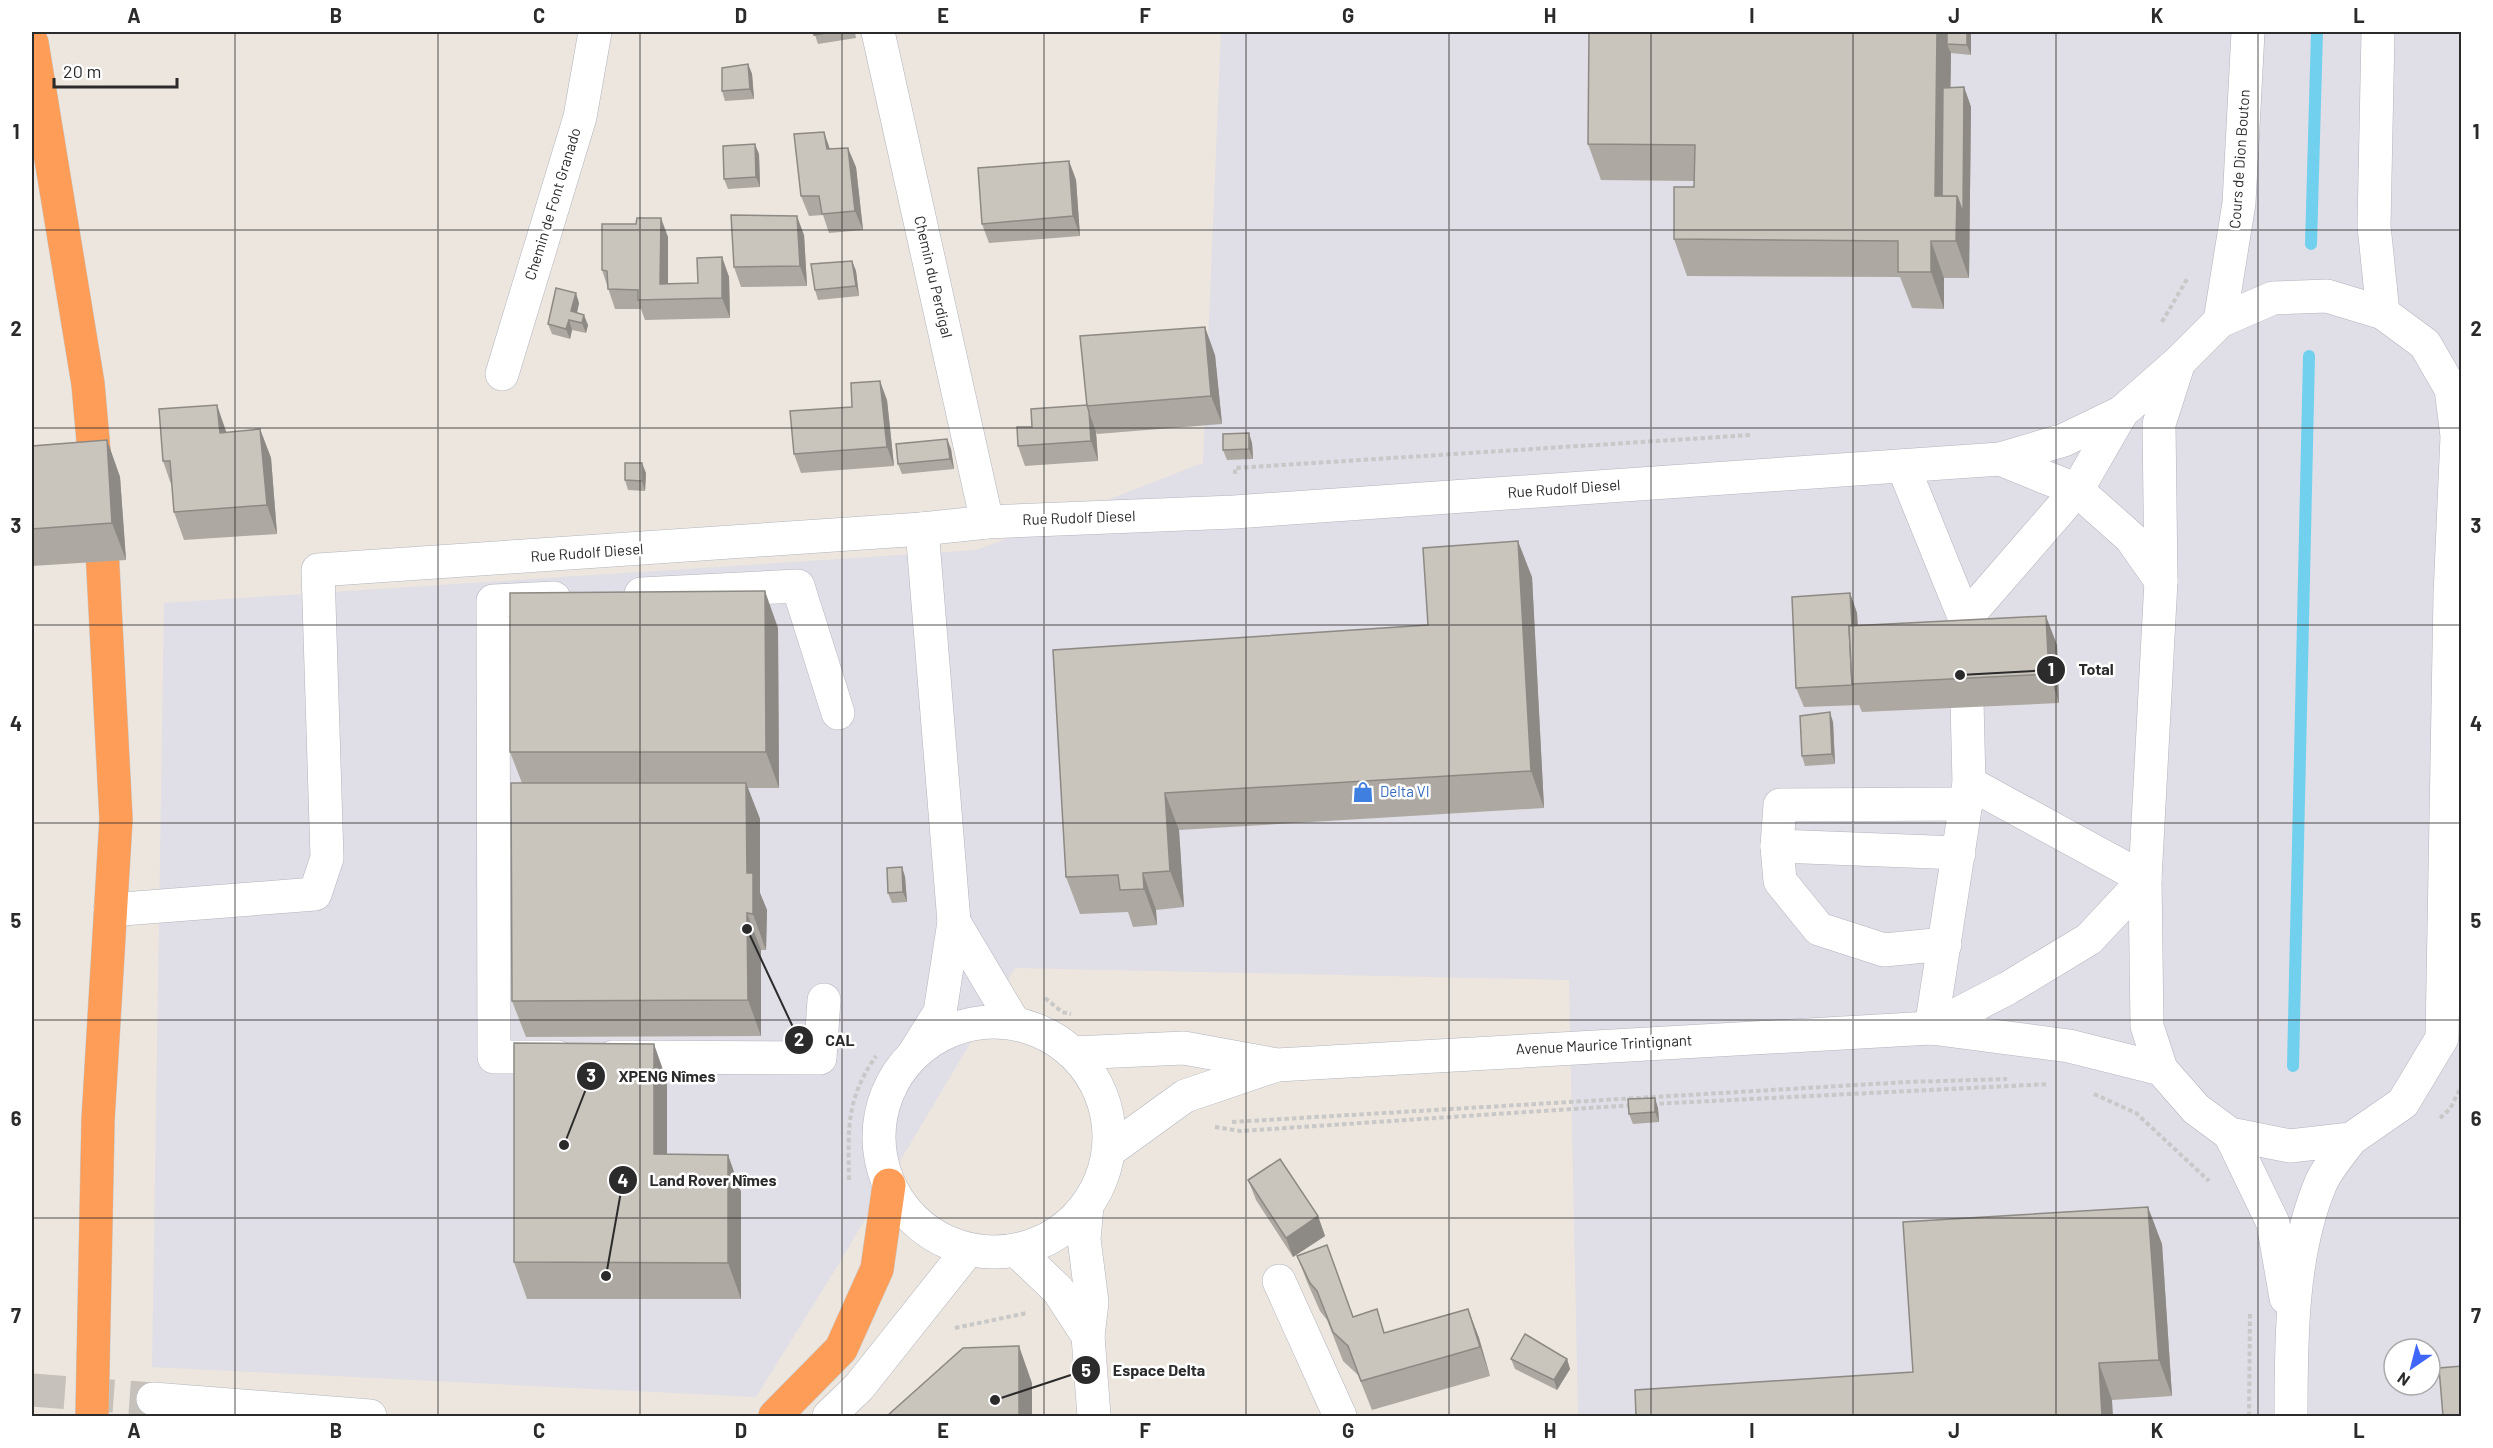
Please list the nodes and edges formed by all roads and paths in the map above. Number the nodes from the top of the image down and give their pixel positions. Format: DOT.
graph roads {
  1 [pos="595,32"];
  2 [pos="878,32"];
  3 [pos="2248,32"];
  4 [pos="2378,32"];
  5 [pos="32,43"];
  6 [pos="2193,269"];
  7 [pos="2384,314"];
  8 [pos="2220,321"];
  9 [pos="2160,325"];
  10 [pos="2179,362"];
  11 [pos="502,374"];
  12 [pos="2456,390"];
  13 [pos="2122,412"];
  14 [pos="1761,435"];
  15 [pos="2000,459"];
  16 [pos="1903,466"];
  17 [pos="2077,490"];
  18 [pos="1234,512"];
  19 [pos="987,522"];
  20 [pos="922,529"];
  21 [pos="2161,581"];
  22 [pos="2456,586"];
  23 [pos="1965,619"];
  24 [pos="838,713"];
  25 [pos="1968,794"];
  26 [pos="1777,846"];
  27 [pos="1959,853"];
  28 [pos="2145,879"];
  29 [pos="110,910"];
  30 [pos="954,922"];
  31 [pos="1945,944"];
  32 [pos="1043,997"];
  33 [pos="824,1000"];
  34 [pos="1082,1016"];
  35 [pos="1014,1023"];
  36 [pos="1931,1028"];
  37 [pos="881,1050"];
  38 [pos="915,1052"];
  39 [pos="1073,1053"];
  40 [pos="1277,1065"];
  41 [pos="2161,1069"];
  42 [pos="2031,1078"];
  43 [pos="2008,1079"];
  44 [pos="2462,1085"];
  45 [pos="2090,1092"];
  46 [pos="1649,1104"];
  47 [pos="1637,1105"];
  48 [pos="1224,1121"];
  49 [pos="2434,1123"];
  50 [pos="1206,1129"];
  51 [pos="2230,1134"];
  52 [pos="2351,1139"];
  53 [pos="1109,1150"];
  54 [pos="889,1185"];
  55 [pos="849,1186"];
  56 [pos="2214,1187"];
  57 [pos="1087,1206"];
  58 [pos="968,1250"];
  59 [pos="1017,1251"];
  60 [pos="1279,1281"];
  61 [pos="2250,1304"];
  62 [pos="1033,1312"];
  63 [pos="2291,1327"];
  64 [pos="954,1328"];
  65 [pos="1088,1336"];
  66 [pos="841,1348"];
  67 [pos="869,1374"];
  68 [pos="153,1399"];
  69 [pos="92,1416"];
  70 [pos="370,1416"];
  71 [pos="776,1416"];
  72 [pos="829,1416"];
  73 [pos="1094,1416"];
  74 [pos="1340,1416"];
  75 [pos="2248,1416"];
  76 [pos="2291,1416"];
  1 -- 11 [label="street, Chemin de Font Granado"];
  2 -- 19 [label="street, Chemin du Perdigal"];
  3 -- 8 [label="street, Cours de Dion Bouton"];
  4 -- 7 [label="street"];
  5 -- 29 [label="highway"];
  6 -- 9 [label="path"];
  7 -- 8 [label="street"];
  7 -- 12 [label="street"];
  8 -- 10 [label="street, Rue Rudolf Diesel"];
  10 -- 13 [label="street, Rue Rudolf Diesel"];
  10 -- 21 [label="street"];
  12 -- 22 [label="street"];
  13 -- 15 [label="street, Rue Rudolf Diesel"];
  13 -- 17 [label="street"];
  14 -- 18 [label="path"];
  15 -- 16 [label="street, Rue Rudolf Diesel"];
  15 -- 17 [label="street"];
  16 -- 18 [label="street, Rue Rudolf Diesel"];
  16 -- 23 [label="street"];
  17 -- 21 [label="street"];
  17 -- 23 [label="street"];
  18 -- 19 [label="street, Rue Rudolf Diesel"];
  19 -- 20 [label="street, Rue Rudolf Diesel"];
  20 -- 29 [label="street, Rue Rudolf Diesel"];
  20 -- 30 [label="street"];
  21 -- 28 [label="street"];
  22 -- 52 [label="street"];
  23 -- 25 [label="street"];
  24 -- 33 [label="street"];
  25 -- 26 [label="street"];
  25 -- 27 [label="street"];
  25 -- 28 [label="street"];
  26 -- 27 [label="street"];
  26 -- 31 [label="street"];
  27 -- 31 [label="street"];
  28 -- 36 [label="street, Avenue Maurice Trintignant"];
  28 -- 41 [label="street"];
  29 -- 69 [label="highway"];
  30 -- 35 [label="street"];
  30 -- 38 [label="street"];
  31 -- 36 [label="street"];
  32 -- 34 [label="path"];
  35 -- 38 [label="street"];
  35 -- 39 [label="street"];
  36 -- 40 [label="street, Avenue Maurice Trintignant"];
  36 -- 41 [label="street, Avenue Maurice Trintignant"];
  37 -- 55 [label="path"];
  38 -- 54 [label="street"];
  39 -- 40 [label="street, Avenue Maurice Trintignant"];
  39 -- 53 [label="street"];
  40 -- 53 [label="street, Avenue Maurice Trintignant"];
  41 -- 51 [label="street"];
  42 -- 46 [label="path"];
  43 -- 48 [label="path"];
  44 -- 49 [label="path"];
  45 -- 56 [label="path"];
  47 -- 50 [label="path"];
  51 -- 52 [label="street"];
  51 -- 63 [label="street"];
  52 -- 63 [label="street"];
  53 -- 57 [label="street"];
  54 -- 58 [label="street"];
  54 -- 66 [label="highway"];
  57 -- 59 [label="street"];
  57 -- 65 [label="street"];
  58 -- 59 [label="street"];
  58 -- 67 [label="street"];
  59 -- 65 [label="street"];
  60 -- 74 [label="street"];
  61 -- 75 [label="path"];
  62 -- 64 [label="path"];
  63 -- 76 [label="street"];
  65 -- 73 [label="street"];
  66 -- 67 [label="street"];
  66 -- 71 [label="highway"];
  67 -- 72 [label="street"];
  68 -- 70 [label="street"];
}
